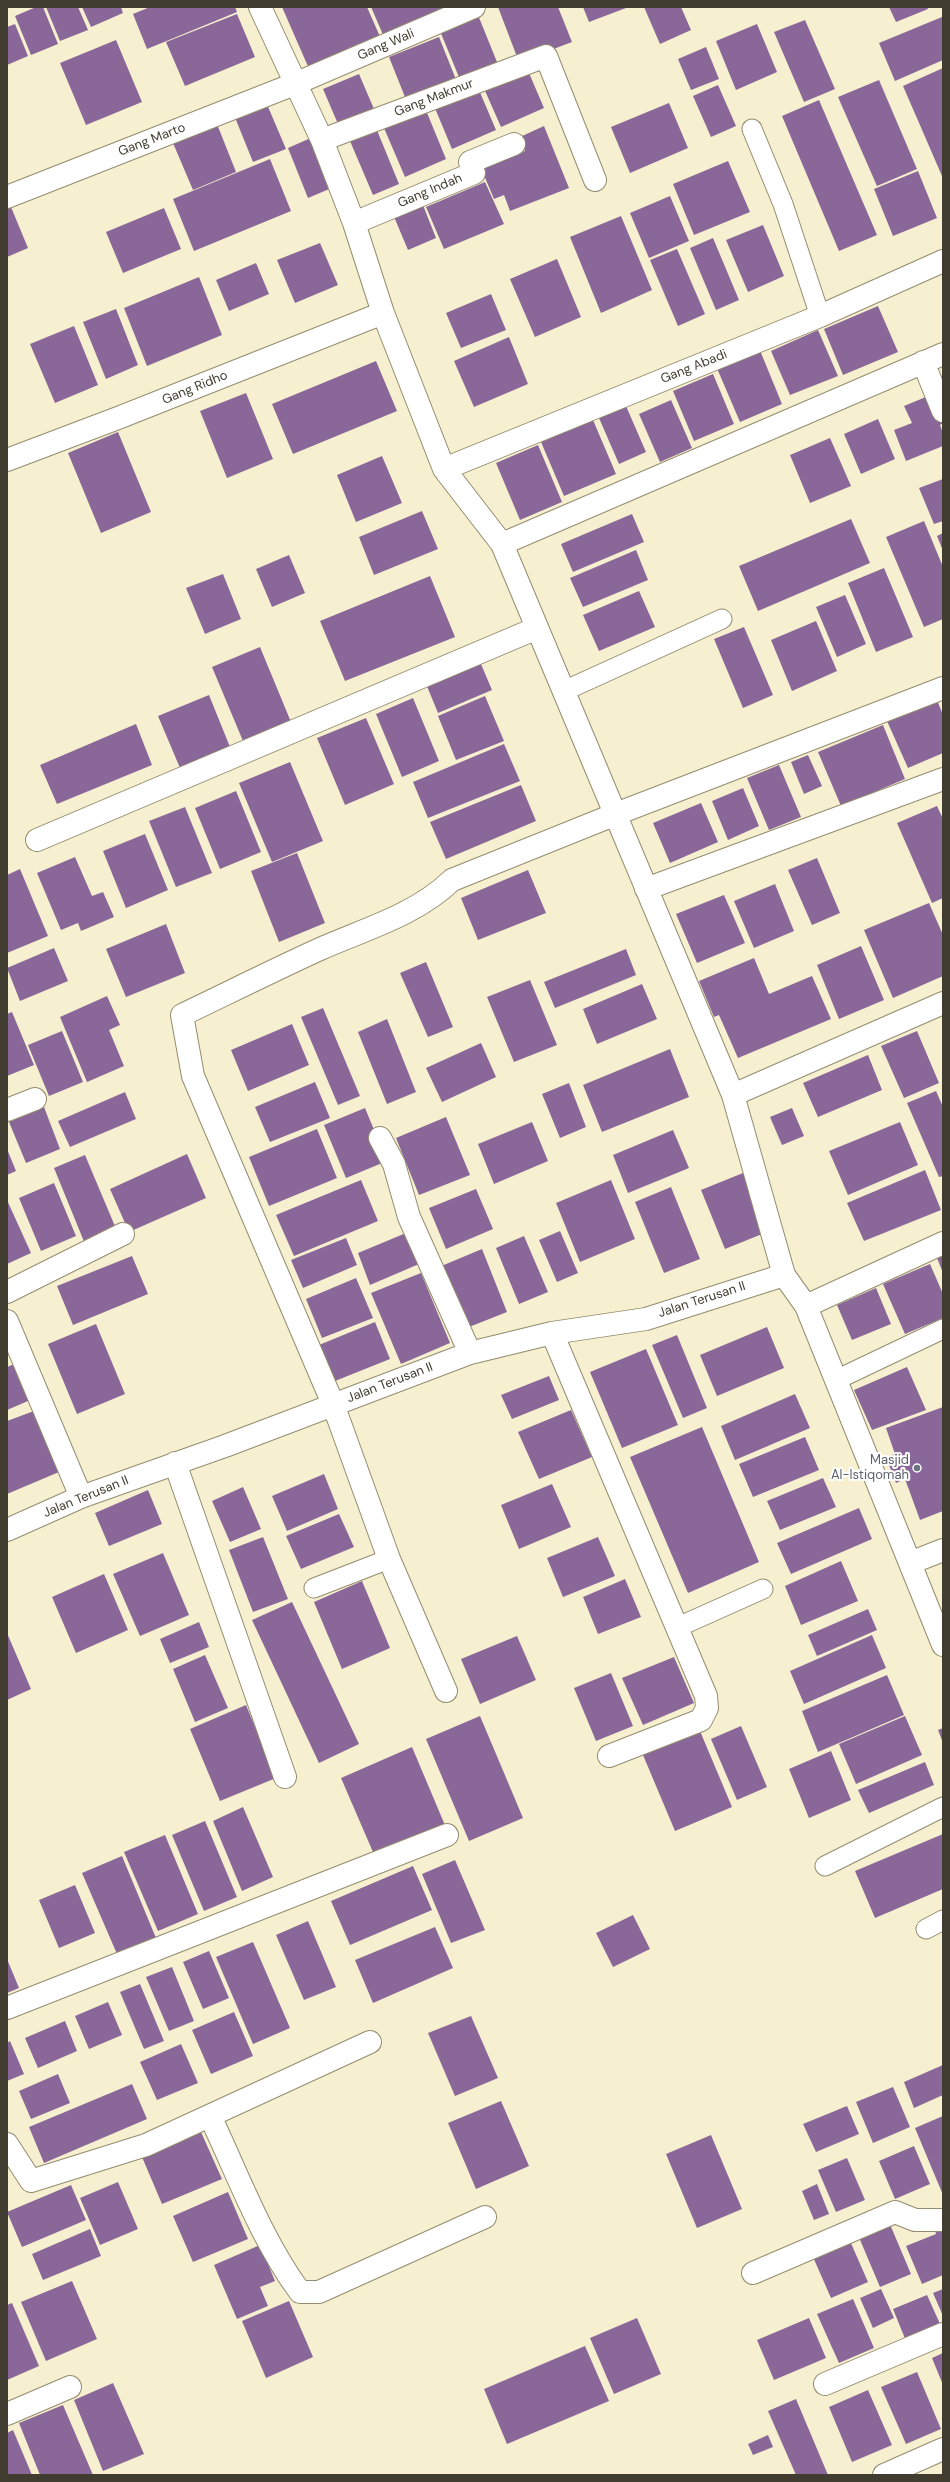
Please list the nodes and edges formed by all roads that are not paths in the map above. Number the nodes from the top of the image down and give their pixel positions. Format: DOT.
graph roads {
  1 [pos="260,7"];
  2 [pos="474,7"];
  3 [pos="297,83"];
  4 [pos="752,129"];
  5 [pos="322,140"];
  6 [pos="514,144"];
  7 [pos="595,180"];
  8 [pos="7,197"];
  9 [pos="354,223"];
  10 [pos="943,261"];
  11 [pos="383,313"];
  12 [pos="820,316"];
  13 [pos="943,354"];
  14 [pos="923,362"];
  15 [pos="943,411"];
  16 [pos="7,460"];
  17 [pos="444,469"];
  18 [pos="502,544"];
  19 [pos="722,619"];
  20 [pos="537,628"];
  21 [pos="943,688"];
  22 [pos="564,691"];
  23 [pos="943,779"];
  24 [pos="616,814"];
  25 [pos="37,840"];
  26 [pos="646,889"];
  27 [pos="943,1003"];
  28 [pos="733,1095"];
  29 [pos="35,1099"];
  30 [pos="7,1110"];
  31 [pos="380,1138"];
  32 [pos="123,1234"];
  33 [pos="943,1243"];
  34 [pos="784,1275"];
  35 [pos="7,1292"];
  36 [pos="806,1306"];
  37 [pos="7,1321"];
  38 [pos="943,1329"];
  39 [pos="552,1333"];
  40 [pos="470,1353"];
  41 [pos="836,1380"];
  42 [pos="333,1404"];
  43 [pos="175,1463"];
  44 [pos="81,1497"];
  45 [pos="7,1530"];
  46 [pos="943,1550"];
  47 [pos="388,1559"];
  48 [pos="910,1563"];
  49 [pos="314,1588"];
  50 [pos="763,1589"];
  51 [pos="678,1627"];
  52 [pos="943,1645"];
  53 [pos="446,1691"];
  54 [pos="609,1756"];
  55 [pos="284,1777"];
  56 [pos="943,1807"];
  57 [pos="447,1835"];
  58 [pos="826,1866"];
  59 [pos="943,1920"];
  60 [pos="926,1929"];
  61 [pos="7,2008"];
  62 [pos="370,2042"];
  63 [pos="210,2116"];
  64 [pos="9,2153"];
  65 [pos="486,2217"];
  66 [pos="943,2220"];
  67 [pos="753,2273"];
  68 [pos="943,2334"];
  69 [pos="825,2384"];
  70 [pos="70,2387"];
  71 [pos="7,2414"];
  72 [pos="943,2449"];
  73 [pos="884,2475"];
  1 -- 3 [label="street"];
  2 -- 3 [label="street, Gang Wali"];
  3 -- 5 [label="street"];
  3 -- 8 [label="street, Gang Marto"];
  4 -- 12 [label="lane"];
  5 -- 7 [label="street, Gang Makmur"];
  5 -- 9 [label="street"];
  6 -- 9 [label="street, Gang Indah"];
  9 -- 11 [label="street"];
  10 -- 12 [label="street, Gang Abadi"];
  11 -- 16 [label="street, Gang Ridho"];
  11 -- 17 [label="street"];
  12 -- 17 [label="street, Gang Abadi"];
  13 -- 14 [label="street"];
  14 -- 15 [label="street"];
  14 -- 18 [label="street"];
  17 -- 18 [label="street"];
  18 -- 20 [label="street"];
  19 -- 22 [label="lane"];
  20 -- 22 [label="street"];
  20 -- 25 [label="street"];
  21 -- 24 [label="street"];
  22 -- 24 [label="street"];
  23 -- 26 [label="street"];
  24 -- 26 [label="street"];
  24 -- 42 [label="street"];
  26 -- 28 [label="street"];
  27 -- 28 [label="street"];
  28 -- 34 [label="street"];
  29 -- 30 [label="street"];
  31 -- 40 [label="street"];
  32 -- 35 [label="street"];
  33 -- 36 [label="street"];
  34 -- 36 [label="street"];
  34 -- 39 [label="street, Jalan Terusan II"];
  36 -- 41 [label="street"];
  37 -- 44 [label="street"];
  38 -- 41 [label="lane"];
  39 -- 40 [label="street, Jalan Terusan II"];
  39 -- 51 [label="street"];
  40 -- 42 [label="street, Jalan Terusan II"];
  41 -- 48 [label="street"];
  42 -- 43 [label="street, Jalan Terusan II"];
  42 -- 47 [label="street"];
  43 -- 44 [label="street, Jalan Terusan II"];
  43 -- 55 [label="street"];
  44 -- 45 [label="street, Jalan Terusan II"];
  46 -- 48 [label="street"];
  47 -- 49 [label="lane"];
  47 -- 53 [label="street"];
  48 -- 52 [label="street"];
  50 -- 51 [label="lane"];
  51 -- 54 [label="street"];
  56 -- 58 [label="lane"];
  57 -- 61 [label="street"];
  59 -- 60 [label="lane"];
  62 -- 63 [label="street"];
  63 -- 64 [label="street"];
  63 -- 65 [label="street"];
  66 -- 67 [label="street"];
  68 -- 69 [label="street"];
  70 -- 71 [label="street"];
  72 -- 73 [label="street"];
}
